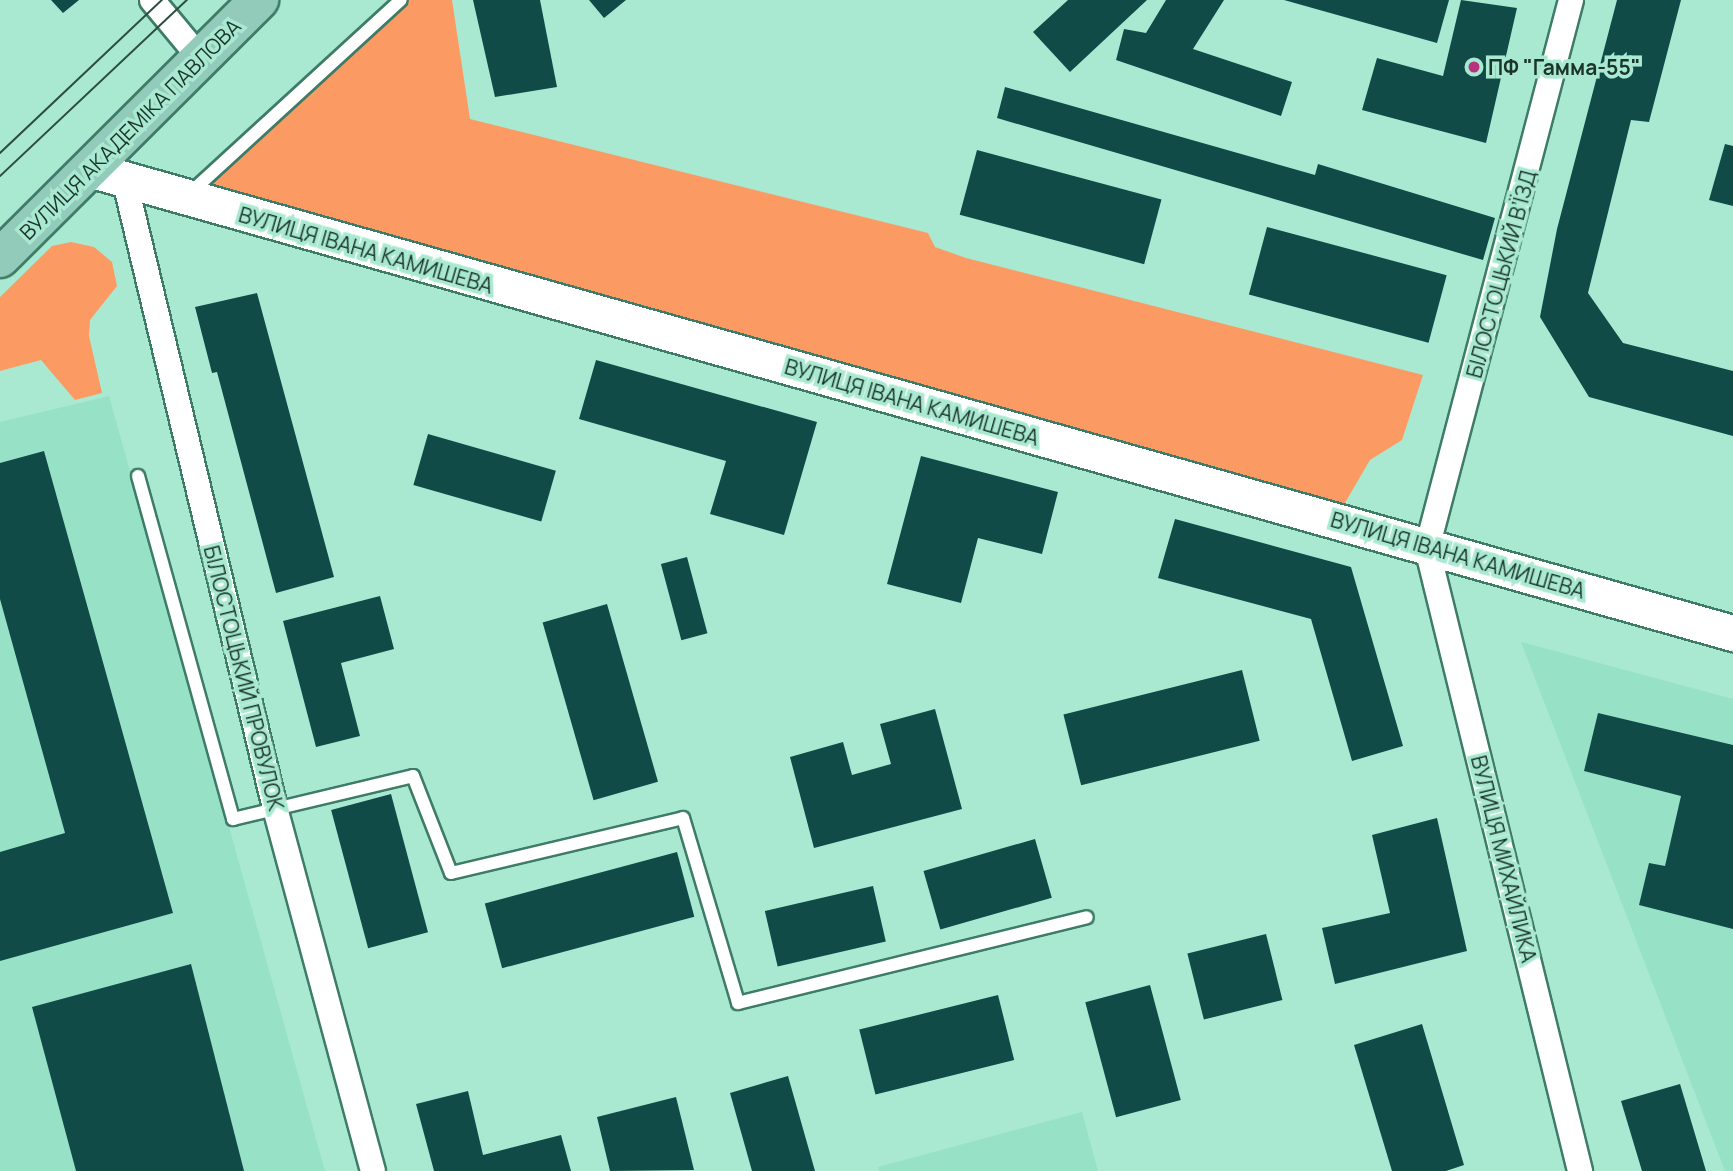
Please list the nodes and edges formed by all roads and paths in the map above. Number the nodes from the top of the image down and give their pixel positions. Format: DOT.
graph roads {
  1 [pos="152,0"];
  2 [pos="259,0"];
  3 [pos="401,0"];
  4 [pos="1571,0"];
  5 [pos="201,59"];
  6 [pos="108,176"];
  7 [pos="183,199"];
  8 [pos="0,258"];
  9 [pos="138,475"];
  10 [pos="1427,548"];
  11 [pos="1733,633"];
  12 [pos="275,808"];
  13 [pos="1087,917"];
  14 [pos="373,1171"];
  15 [pos="1580,1171"];
  1 -- 5 [label="street"];
  2 -- 5 [label="main road, ВУЛИЦЯ АКАДЕМІКА ПАВЛОВА"];
  3 -- 7 [label="lane"];
  4 -- 10 [label="street, БІЛОСТОЦЬКИЙ В’ЇЗД"];
  5 -- 6 [label="main road, ВУЛИЦЯ АКАДЕМІКА ПАВЛОВА"];
  6 -- 7 [label="street, ВУЛИЦЯ ІВАНА КАМИШЕВА"];
  6 -- 8 [label="main road, ВУЛИЦЯ АКАДЕМІКА ПАВЛОВА"];
  6 -- 12 [label="street, БІЛОСТОЦЬКИЙ ПРОВУЛОК"];
  7 -- 10 [label="street, ВУЛИЦЯ ІВАНА КАМИШЕВА"];
  9 -- 12 [label="lane"];
  10 -- 11 [label="street, ВУЛИЦЯ ІВАНА КАМИШЕВА"];
  10 -- 15 [label="street, ВУЛИЦЯ МИХАЙЛИКА"];
  12 -- 13 [label="lane"];
  12 -- 14 [label="street, БІЛОСТОЦЬКИЙ ПРОВУЛОК"];
}
